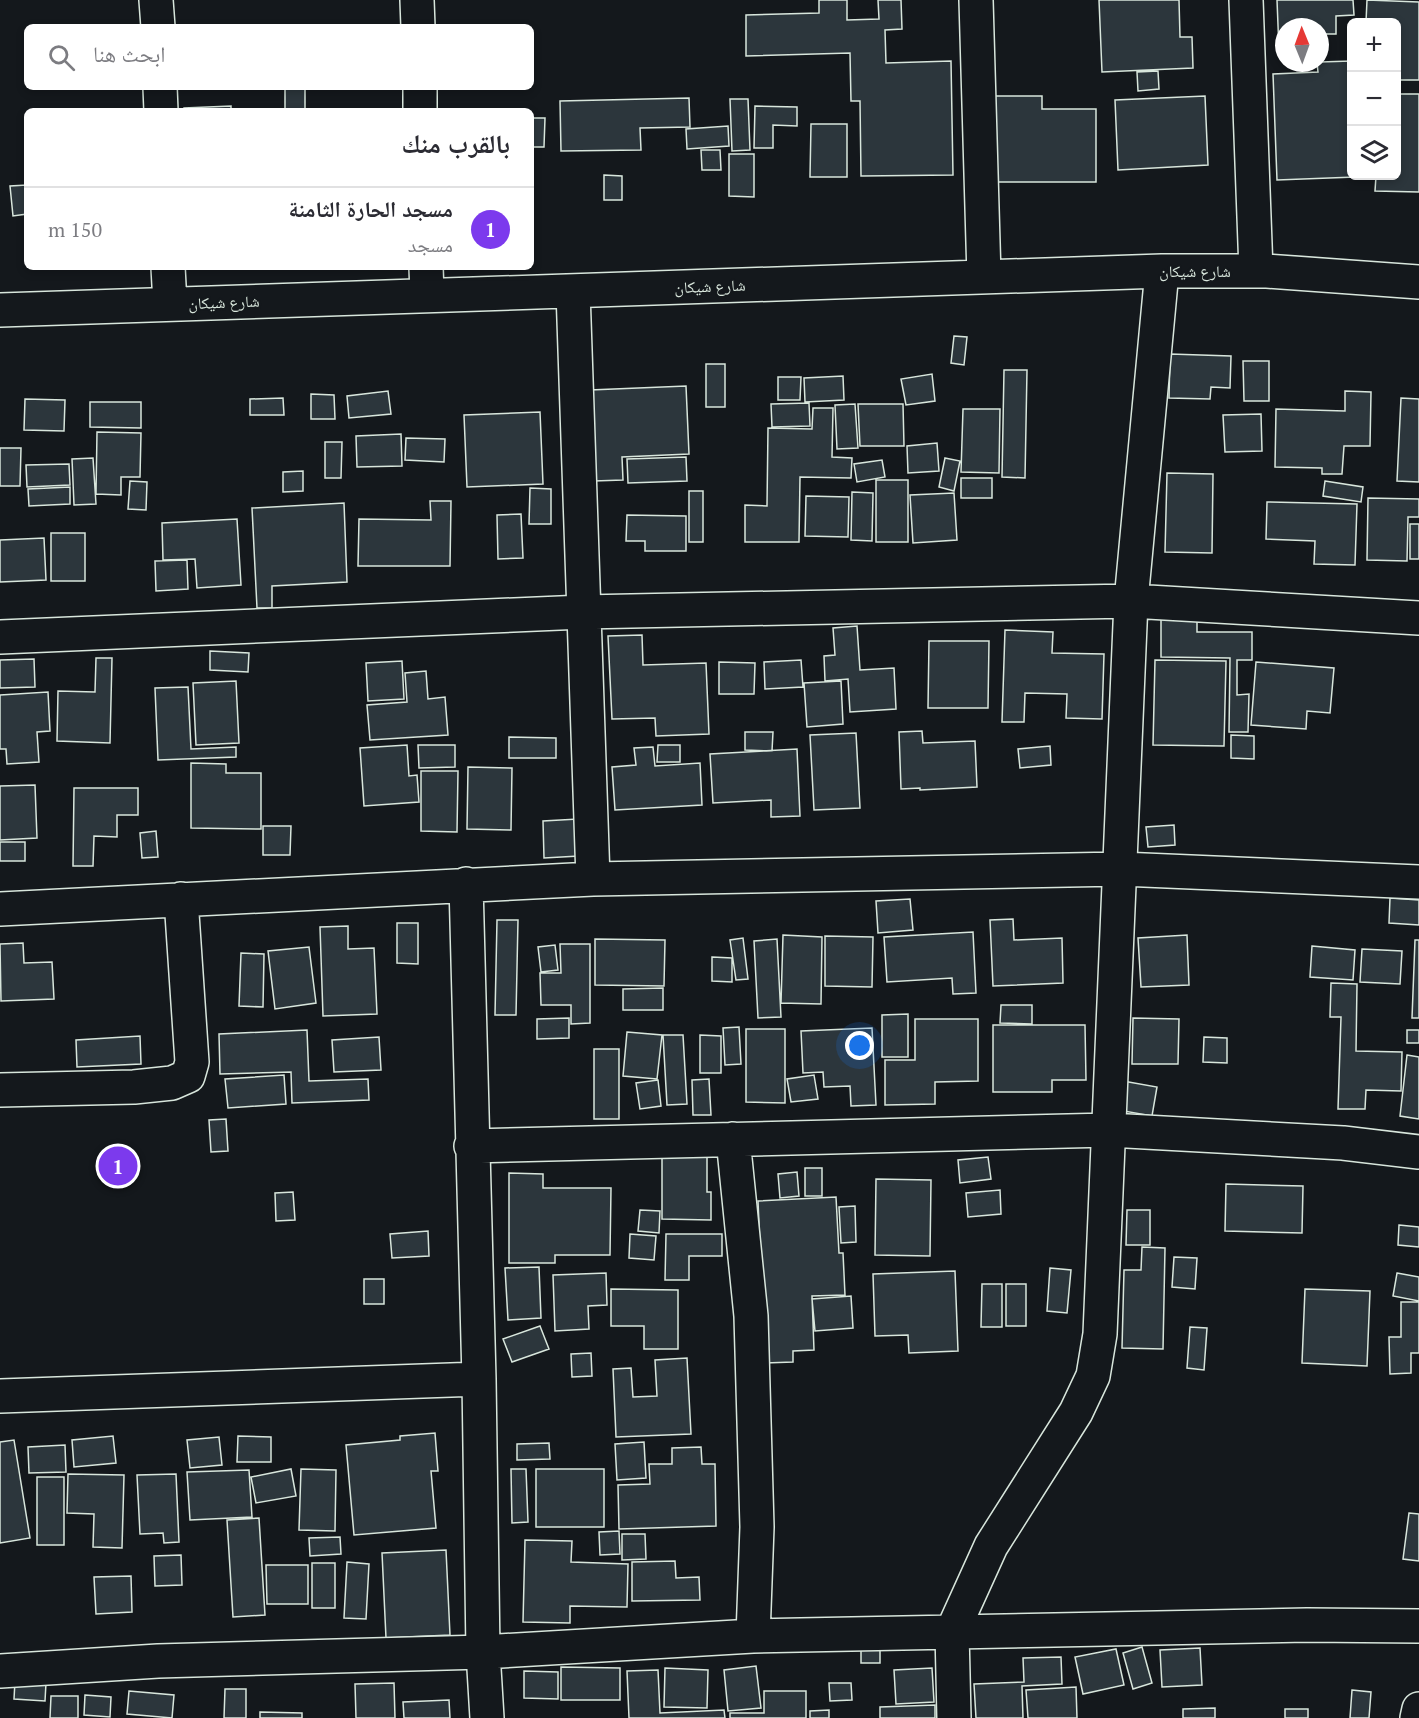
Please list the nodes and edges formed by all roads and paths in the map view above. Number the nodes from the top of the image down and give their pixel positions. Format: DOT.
graph roads {
  1 [pos="156,0"];
  2 [pos="417,0"];
  3 [pos="976,0"];
  4 [pos="1246,0"];
  5 [pos="158,24"];
  6 [pos="418,24"];
  7 [pos="160,90"];
  8 [pos="420,90"];
  9 [pos="161,108"];
  10 [pos="420,108"];
  11 [pos="168,270"];
  12 [pos="1162,271"];
  13 [pos="1256,271"];
  14 [pos="984,277"];
  15 [pos="426,281"];
  16 [pos="1419,282"];
  17 [pos="573,291"];
  18 [pos="170,304"];
  19 [pos="0,310"];
  20 [pos="1131,601"];
  21 [pos="583,612"];
  22 [pos="1419,618"];
  23 [pos="0,637"];
  24 [pos="1121,869"];
  25 [pos="593,879"];
  26 [pos="1419,882"];
  27 [pos="466,884"];
  28 [pos="181,899"];
  29 [pos="0,909"];
  30 [pos="0,1090"];
  31 [pos="1109,1130"];
  32 [pos="733,1139"];
  33 [pos="471,1146"];
  34 [pos="1419,1152"];
  35 [pos="479,1379"];
  36 [pos="0,1396"];
  37 [pos="1419,1626"];
  38 [pos="952,1632"];
  39 [pos="753,1636"];
  40 [pos="483,1652"];
  41 [pos="0,1671"];
  42 [pos="1419,1709"];
  43 [pos="487,1718"];
  44 [pos="954,1718"];
  45 [pos="1417,1718"];
  1 -- 5 [label="street"];
  2 -- 6 [label="street"];
  3 -- 14 [label="street"];
  4 -- 13 [label="street"];
  7 -- 9 [label="street"];
  8 -- 10 [label="street"];
  11 -- 18 [label="street"];
  12 -- 13 [label="street, شارع شيكان"];
  12 -- 14 [label="street, شارع شيكان"];
  12 -- 20 [label="street"];
  13 -- 16 [label="street, شارع شيكان"];
  14 -- 17 [label="street, شارع شيكان"];
  15 -- 17 [label="street, شارع شيكان"];
  15 -- 18 [label="street, شارع شيكان"];
  17 -- 21 [label="street"];
  18 -- 19 [label="street, شارع شيكان"];
  20 -- 21 [label="street"];
  20 -- 22 [label="street"];
  20 -- 24 [label="street"];
  21 -- 23 [label="street"];
  21 -- 25 [label="street"];
  24 -- 25 [label="street"];
  24 -- 26 [label="street"];
  24 -- 31 [label="street"];
  25 -- 27 [label="street"];
  27 -- 28 [label="street"];
  27 -- 33 [label="street"];
  28 -- 29 [label="street"];
  28 -- 30 [label="street"];
  31 -- 32 [label="street"];
  31 -- 34 [label="street"];
  31 -- 38 [label="street"];
  32 -- 33 [label="street"];
  32 -- 39 [label="street"];
  33 -- 35 [label="street"];
  35 -- 36 [label="street"];
  35 -- 40 [label="street"];
  37 -- 38 [label="street"];
  38 -- 39 [label="street"];
  38 -- 44 [label="street"];
  39 -- 40 [label="street"];
  40 -- 41 [label="street"];
  40 -- 43 [label="street"];
  42 -- 45 [label="street"];
}
